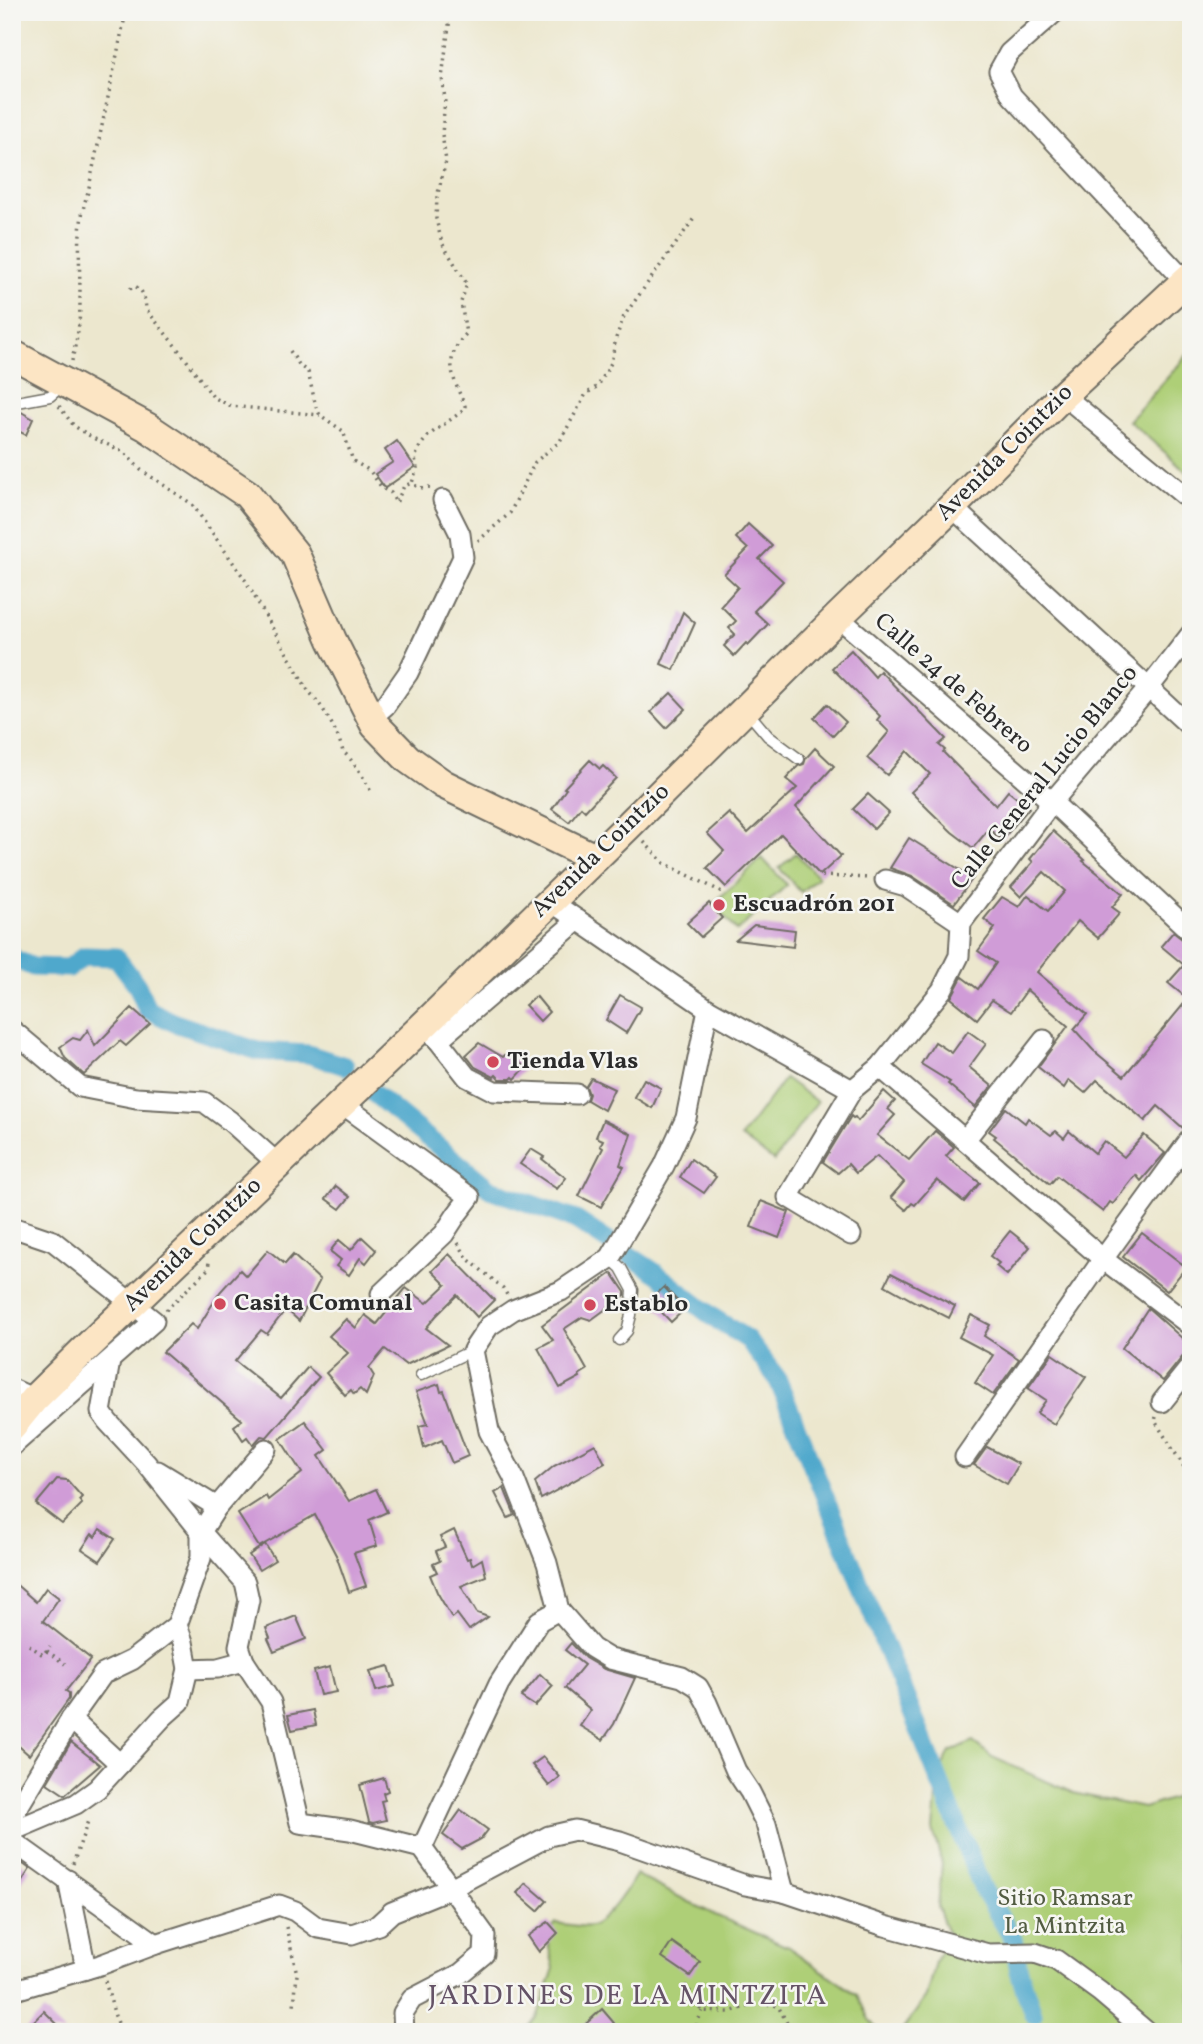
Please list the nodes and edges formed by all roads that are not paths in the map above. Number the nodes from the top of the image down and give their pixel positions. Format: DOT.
graph roads {
  1 [pos="1055,12"];
  2 [pos="1188,278"];
  3 [pos="12,354"];
  4 [pos="61,388"];
  5 [pos="1063,395"];
  6 [pos="12,403"];
  7 [pos="443,500"];
  8 [pos="1191,501"];
  9 [pos="952,508"];
  10 [pos="838,617"];
  11 [pos="1191,634"];
  12 [pos="1148,689"];
  13 [pos="745,709"];
  14 [pos="371,718"];
  15 [pos="1191,727"];
  16 [pos="799,759"];
  17 [pos="1052,802"];
  18 [pos="595,858"];
  19 [pos="885,880"];
  20 [pos="550,901"];
  21 [pos="578,920"];
  22 [pos="961,923"];
  23 [pos="1191,932"];
  24 [pos="708,1009"];
  25 [pos="12,1030"];
  26 [pos="432,1032"];
  27 [pos="1044,1040"];
  28 [pos="880,1067"];
  29 [pos="852,1090"];
  30 [pos="577,1094"];
  31 [pos="341,1103"];
  32 [pos="1191,1138"];
  33 [pos="965,1140"];
  34 [pos="278,1164"];
  35 [pos="12,1227"];
  36 [pos="851,1235"];
  37 [pos="614,1251"];
  38 [pos="1103,1259"];
  39 [pos="381,1294"];
  40 [pos="132,1303"];
  41 [pos="1191,1326"];
  42 [pos="619,1340"];
  43 [pos="473,1350"];
  44 [pos="110,1361"];
  45 [pos="1191,1366"];
  46 [pos="421,1375"];
  47 [pos="23,1394"];
  48 [pos="1162,1402"];
  49 [pos="12,1426"];
  50 [pos="12,1446"];
  51 [pos="266,1449"];
  52 [pos="965,1457"];
  53 [pos="146,1463"];
  54 [pos="217,1507"];
  55 [pos="201,1532"];
  56 [pos="559,1610"];
  57 [pos="177,1625"];
  58 [pos="244,1661"];
  59 [pos="188,1669"];
  60 [pos="71,1719"];
  61 [pos="120,1764"];
  62 [pos="12,1817"];
  63 [pos="12,1831"];
  64 [pos="12,1841"];
  65 [pos="422,1848"];
  66 [pos="68,1880"];
  67 [pos="451,1888"];
  68 [pos="784,1892"];
  69 [pos="156,1944"];
  70 [pos="93,1967"];
  71 [pos="12,1991"];
  72 [pos="404,2032"];
  73 [pos="1147,2032"];
  1 -- 2 [label="street"];
  2 -- 5 [label="main road, Avenida Cointzio"];
  3 -- 4 [label="main road"];
  4 -- 6 [label="lane"];
  4 -- 14 [label="main road"];
  5 -- 8 [label="street"];
  5 -- 9 [label="main road, Avenida Cointzio"];
  7 -- 14 [label="street"];
  9 -- 10 [label="main road, Avenida Cointzio"];
  9 -- 12 [label="street"];
  10 -- 13 [label="main road, Avenida Cointzio"];
  10 -- 17 [label="street, Calle 24 de Febrero"];
  11 -- 12 [label="street, Calle General Lucio Blanco"];
  12 -- 15 [label="street"];
  12 -- 17 [label="street, Calle General Lucio Blanco"];
  13 -- 16 [label="lane"];
  13 -- 18 [label="main road, Avenida Cointzio"];
  14 -- 18 [label="main road"];
  17 -- 22 [label="street, Calle General Lucio Blanco"];
  17 -- 23 [label="street, Calle 24 de Febrero"];
  18 -- 20 [label="main road, Avenida Cointzio"];
  19 -- 22 [label="street"];
  20 -- 21 [label="street"];
  20 -- 26 [label="main road, Avenida Cointzio"];
  21 -- 24 [label="street"];
  21 -- 26 [label="street"];
  22 -- 28 [label="street, Calle General Lucio Blanco"];
  24 -- 29 [label="street"];
  24 -- 37 [label="street"];
  25 -- 34 [label="street"];
  26 -- 30 [label="street"];
  26 -- 31 [label="main road, Avenida Cointzio"];
  27 -- 33 [label="street"];
  28 -- 29 [label="street, Calle General Lucio Blanco"];
  28 -- 33 [label="street"];
  29 -- 36 [label="street, Calle General Lucio Blanco"];
  31 -- 34 [label="main road, Avenida Cointzio"];
  31 -- 39 [label="street"];
  32 -- 38 [label="street"];
  33 -- 38 [label="street"];
  34 -- 40 [label="main road, Avenida Cointzio"];
  35 -- 40 [label="street"];
  37 -- 42 [label="lane"];
  37 -- 43 [label="street"];
  38 -- 41 [label="street"];
  38 -- 52 [label="street"];
  40 -- 44 [label="street"];
  40 -- 47 [label="main road, Avenida Cointzio"];
  43 -- 46 [label="lane"];
  43 -- 56 [label="street"];
  44 -- 50 [label="street"];
  44 -- 53 [label="street"];
  45 -- 48 [label="street"];
  47 -- 49 [label="main road, Avenida Cointzio"];
  51 -- 54 [label="street"];
  53 -- 54 [label="street"];
  53 -- 55 [label="street"];
  54 -- 55 [label="street"];
  55 -- 57 [label="street"];
  55 -- 58 [label="street"];
  56 -- 65 [label="street"];
  56 -- 68 [label="street"];
  57 -- 59 [label="street"];
  57 -- 60 [label="street"];
  58 -- 59 [label="street"];
  58 -- 65 [label="street"];
  59 -- 61 [label="street"];
  60 -- 61 [label="street"];
  60 -- 62 [label="street"];
  61 -- 63 [label="street"];
  64 -- 66 [label="street"];
  65 -- 67 [label="street"];
  66 -- 69 [label="street"];
  66 -- 70 [label="street"];
  67 -- 68 [label="street"];
  67 -- 69 [label="street"];
  67 -- 72 [label="street"];
  68 -- 73 [label="street"];
  69 -- 70 [label="street"];
  70 -- 71 [label="street"];
}
